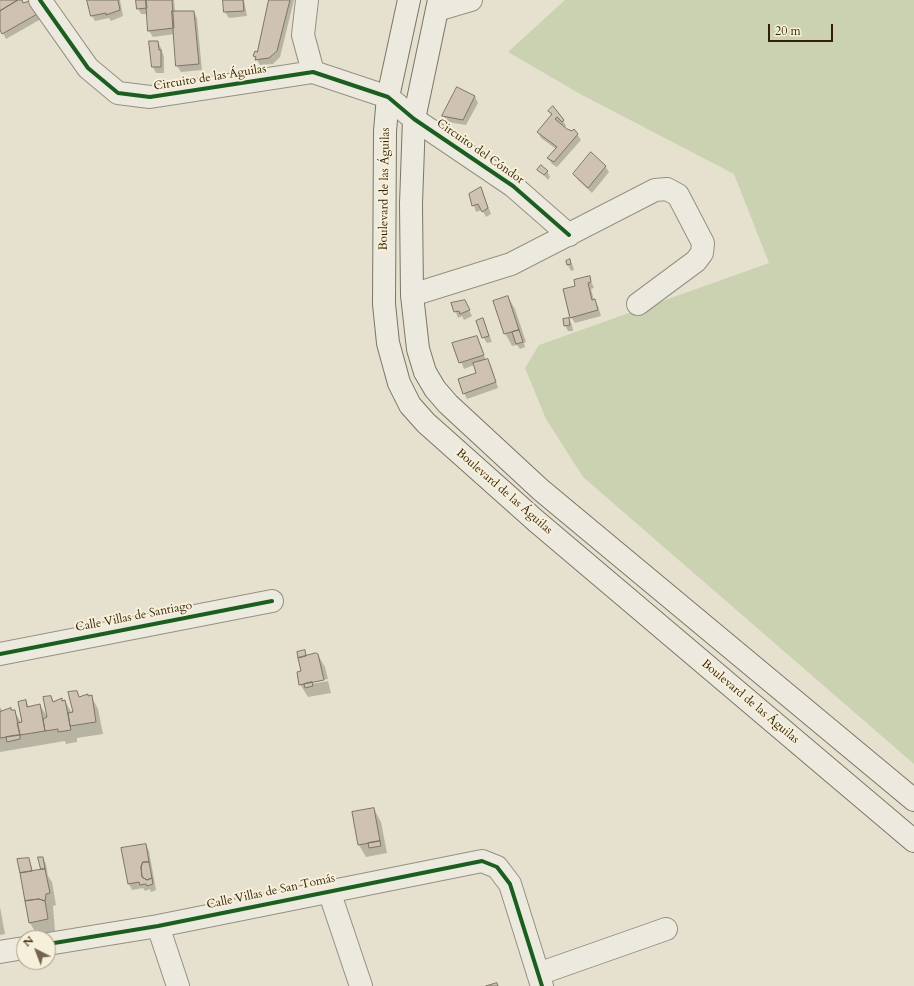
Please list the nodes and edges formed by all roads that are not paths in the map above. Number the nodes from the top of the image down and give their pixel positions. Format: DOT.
graph roads {
  1 [pos="40,0"];
  2 [pos="307,0"];
  3 [pos="409,0"];
  4 [pos="471,0"];
  5 [pos="438,5"];
  6 [pos="313,72"];
  7 [pos="388,97"];
  8 [pos="414,119"];
  9 [pos="569,235"];
  10 [pos="412,295"];
  11 [pos="638,304"];
  12 [pos="272,601"];
  13 [pos="0,654"];
  14 [pos="914,800"];
  15 [pos="914,842"];
  16 [pos="330,891"];
  17 [pos="158,926"];
  18 [pos="666,929"];
  19 [pos="56,943"];
  20 [pos="16,949"];
  21 [pos="0,952"];
  22 [pos="540,980"];
  23 [pos="178,986"];
  24 [pos="361,986"];
  1 -- 6 [label="street, Circuito de las Águilas"];
  2 -- 6 [label="street"];
  3 -- 7 [label="street, Boulevard de las Águilas"];
  4 -- 5 [label="street"];
  5 -- 8 [label="street"];
  6 -- 7 [label="street, Circuito de las Águilas"];
  7 -- 8 [label="street, Circuito de las Águilas"];
  7 -- 15 [label="street, Boulevard de las Águilas"];
  8 -- 9 [label="street, Circuito del Cóndor"];
  8 -- 10 [label="street"];
  9 -- 10 [label="street"];
  9 -- 11 [label="street"];
  10 -- 14 [label="street"];
  12 -- 13 [label="street, Calle Villas de Santiago"];
  16 -- 17 [label="street, Calle Villas de San Tomás"];
  16 -- 22 [label="street, Calle Villas de San Tomás"];
  16 -- 24 [label="street"];
  17 -- 19 [label="street, Calle Villas de San Tomás"];
  17 -- 23 [label="street"];
  18 -- 22 [label="street"];
  20 -- 21 [label="street"];
}
